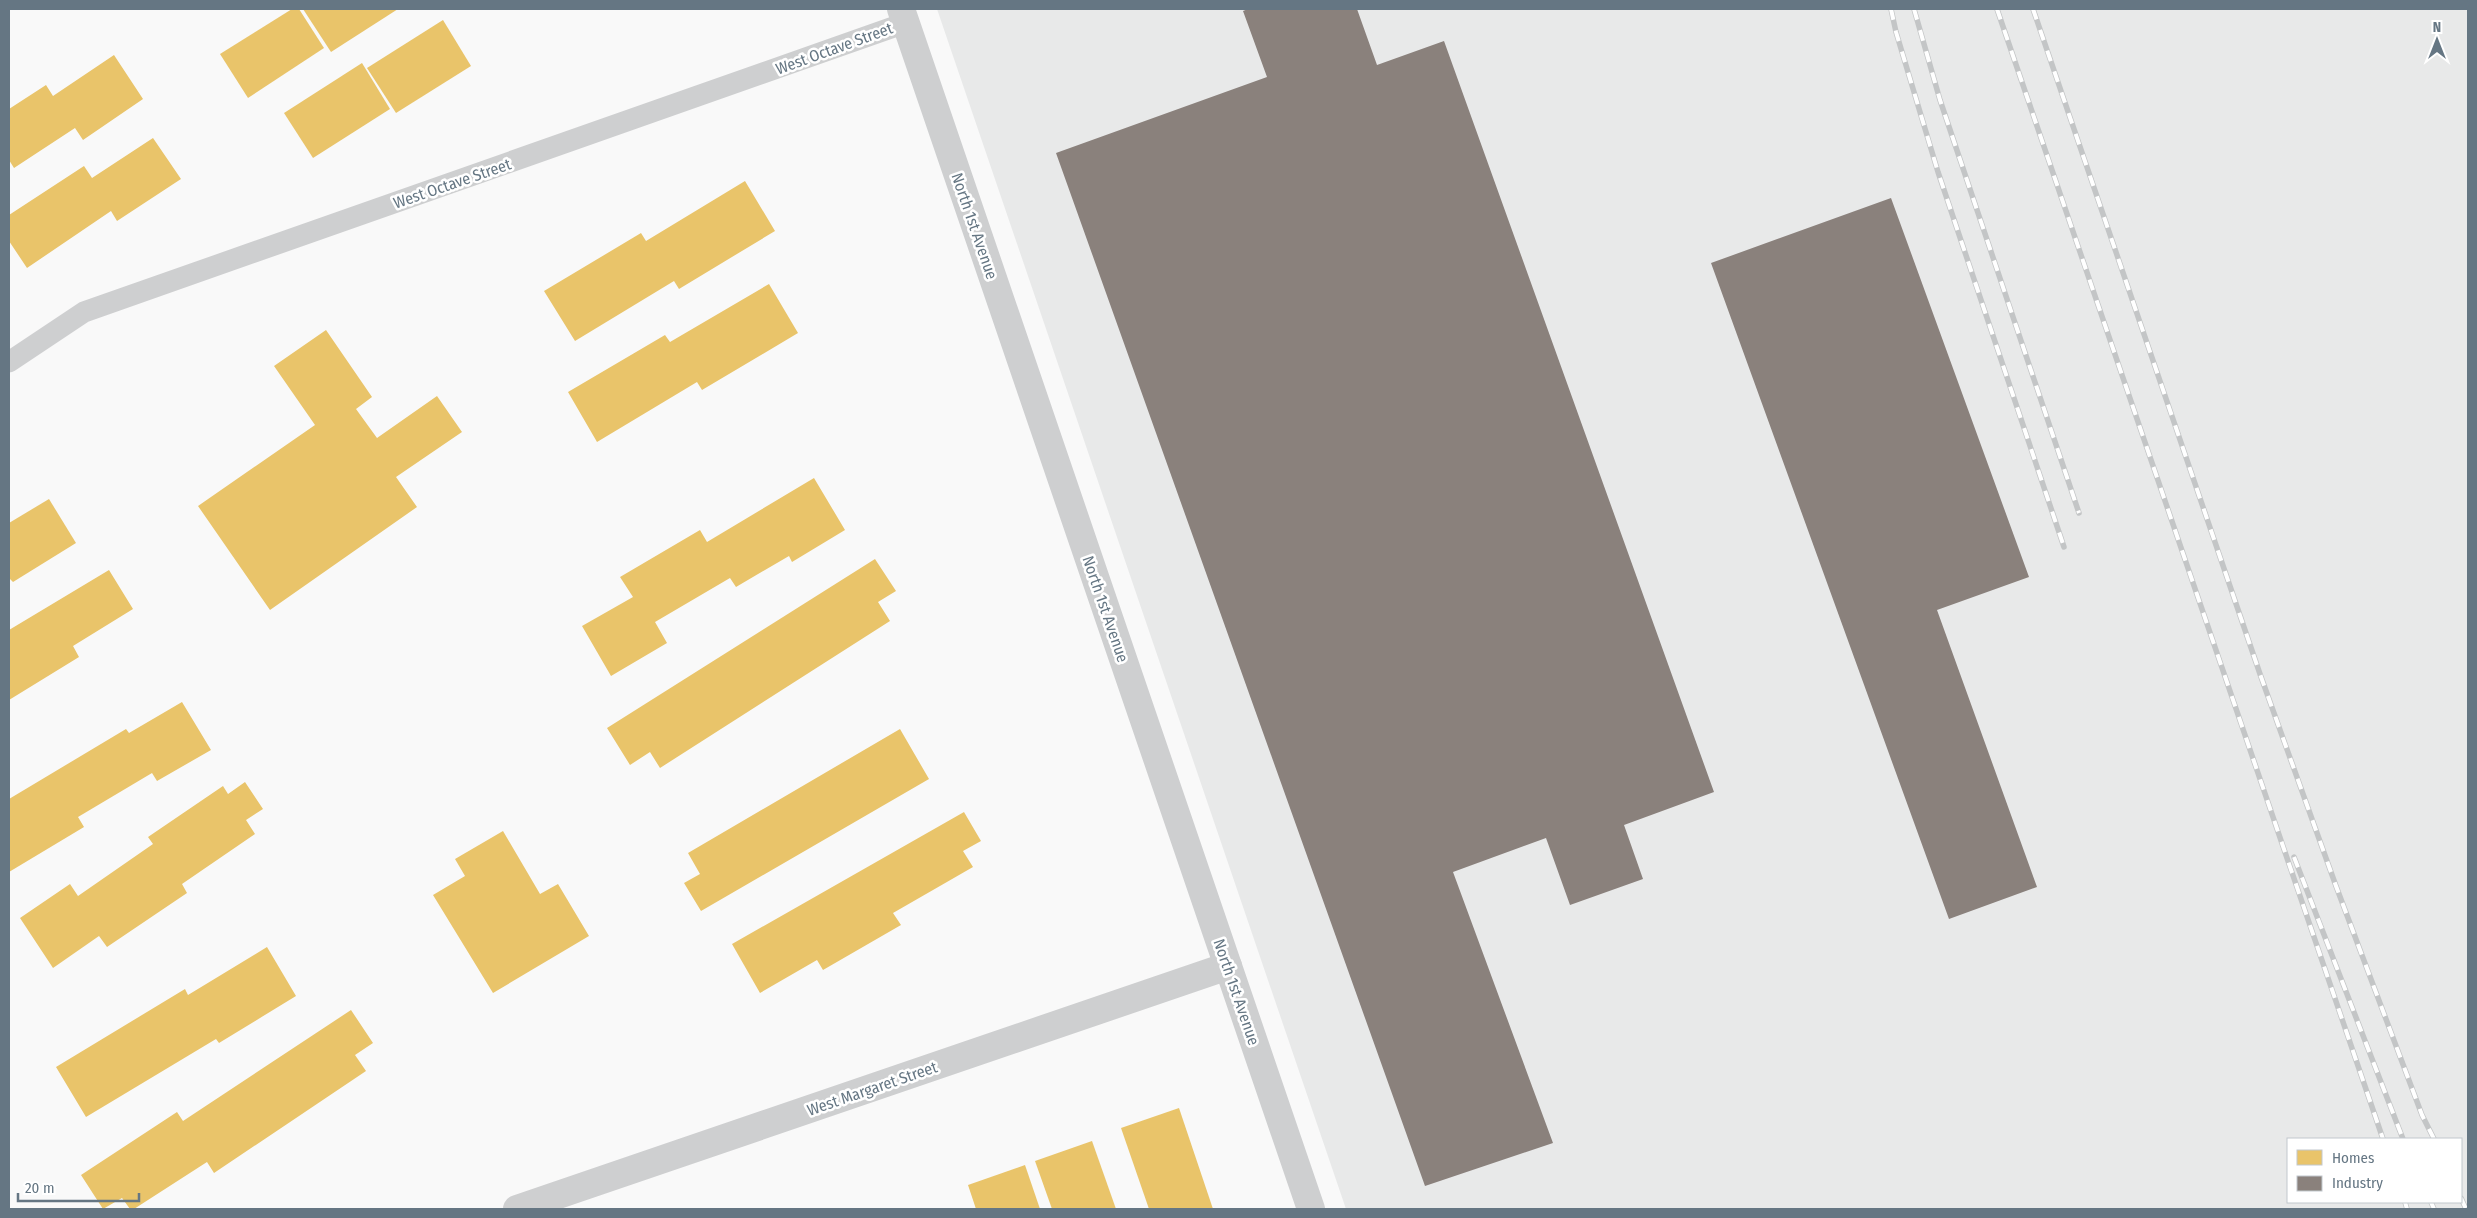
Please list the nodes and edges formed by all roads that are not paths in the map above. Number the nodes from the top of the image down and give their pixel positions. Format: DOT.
graph roads {
  1 [pos="903,16"];
  2 [pos="9,362"];
  3 [pos="1228,966"];
  4 [pos="516,1209"];
  5 [pos="1311,1209"];
  1 -- 2 [label="lane, West Octave Street"];
  1 -- 3 [label="street, North 1st Avenue"];
  3 -- 4 [label="street, West Margaret Street"];
  3 -- 5 [label="street, North 1st Avenue"];
}
